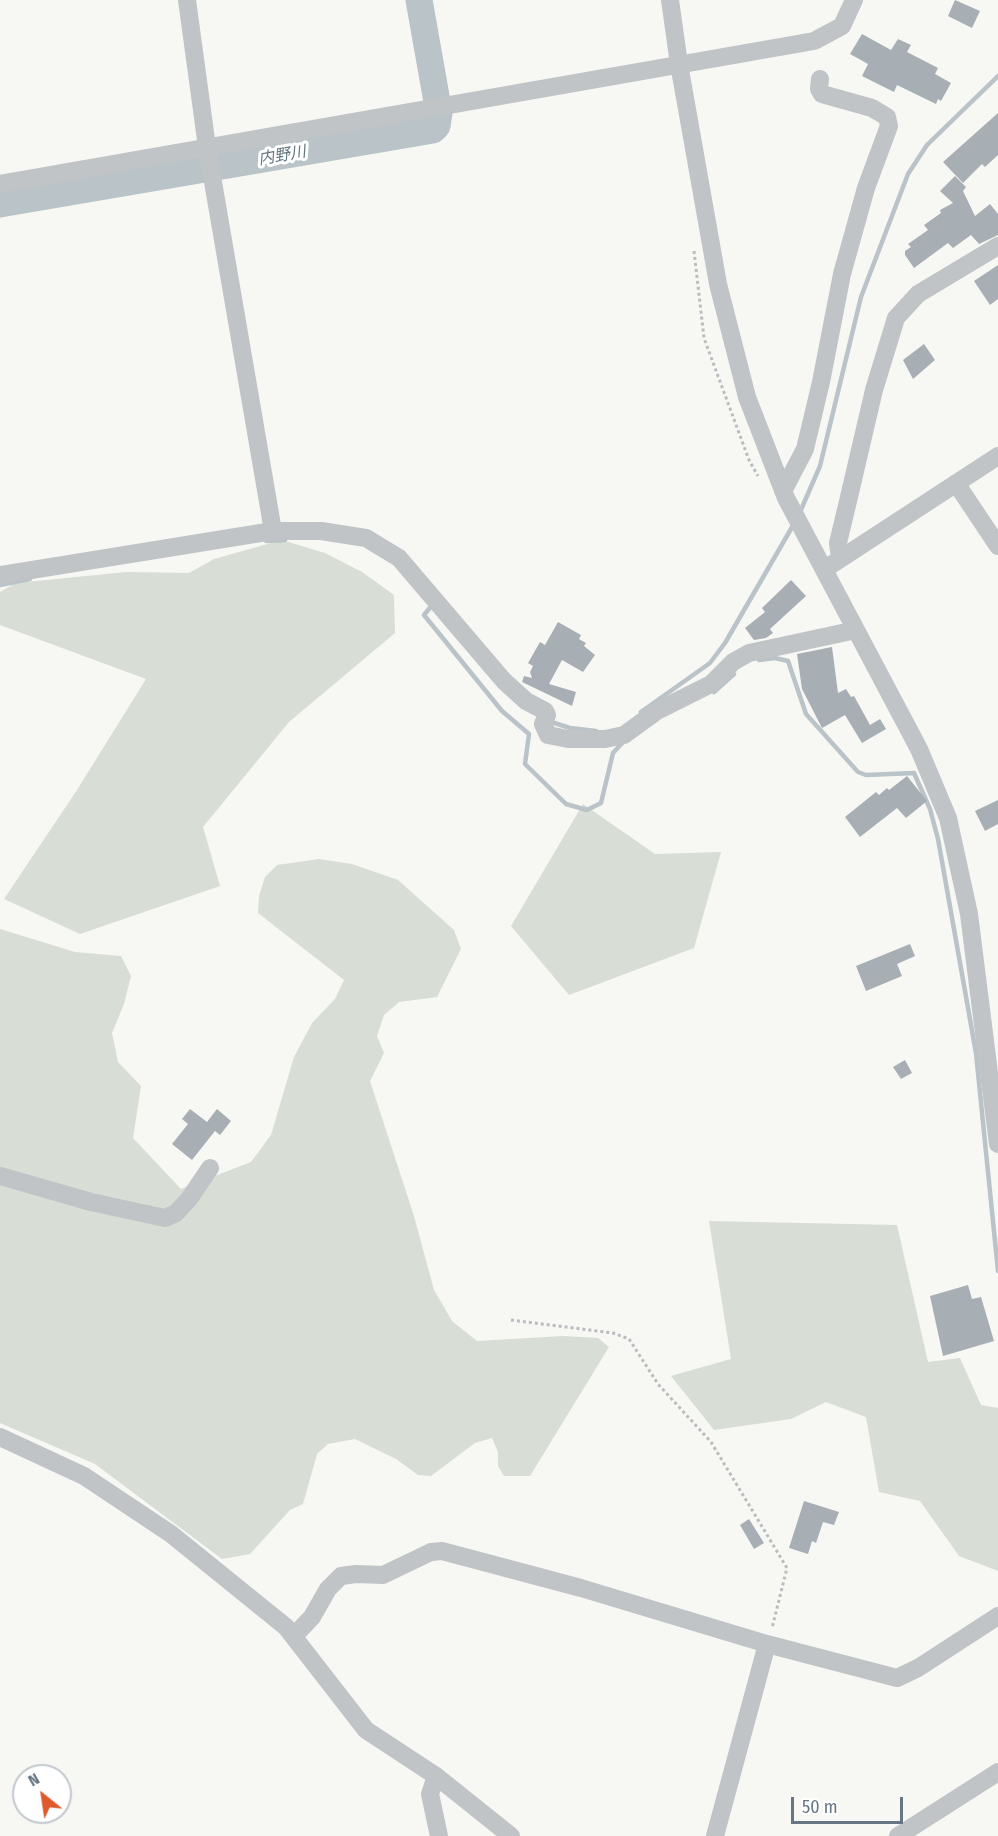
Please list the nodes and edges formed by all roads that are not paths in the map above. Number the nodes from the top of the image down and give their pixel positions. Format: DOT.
graph roads {
  1 [pos="187,0"];
  2 [pos="670,0"];
  3 [pos="854,0"];
  4 [pos="679,64"];
  5 [pos="820,79"];
  6 [pos="207,147"];
  7 [pos="0,184"];
  8 [pos="998,246"];
  9 [pos="998,456"];
  10 [pos="956,483"];
  11 [pos="783,491"];
  12 [pos="273,531"];
  13 [pos="998,546"];
  14 [pos="840,559"];
  15 [pos="824,570"];
  16 [pos="0,574"];
  17 [pos="856,630"];
  18 [pos="991,1021"];
  19 [pos="998,1144"];
  20 [pos="210,1168"];
  21 [pos="0,1176"];
  22 [pos="0,1437"];
  23 [pos="998,1616"];
  24 [pos="294,1635"];
  25 [pos="767,1644"];
  26 [pos="998,1772"];
  27 [pos="436,1776"];
  28 [pos="439,1836"];
  29 [pos="511,1836"];
  30 [pos="715,1836"];
  31 [pos="898,1836"];
  1 -- 6 [label="street"];
  2 -- 4 [label="street"];
  3 -- 4 [label="street"];
  4 -- 6 [label="street"];
  4 -- 11 [label="street"];
  5 -- 11 [label="street"];
  6 -- 7 [label="street"];
  6 -- 12 [label="street"];
  8 -- 14 [label="street"];
  9 -- 10 [label="street"];
  10 -- 13 [label="street"];
  10 -- 14 [label="street"];
  11 -- 15 [label="street"];
  12 -- 16 [label="street"];
  12 -- 17 [label="street"];
  14 -- 15 [label="street"];
  15 -- 17 [label="street"];
  17 -- 18 [label="street"];
  18 -- 19 [label="street"];
  20 -- 21 [label="street"];
  22 -- 24 [label="street"];
  23 -- 25 [label="street"];
  24 -- 25 [label="street"];
  24 -- 27 [label="street"];
  25 -- 30 [label="street"];
  26 -- 31 [label="street"];
  27 -- 28 [label="street"];
  27 -- 29 [label="street"];
}
